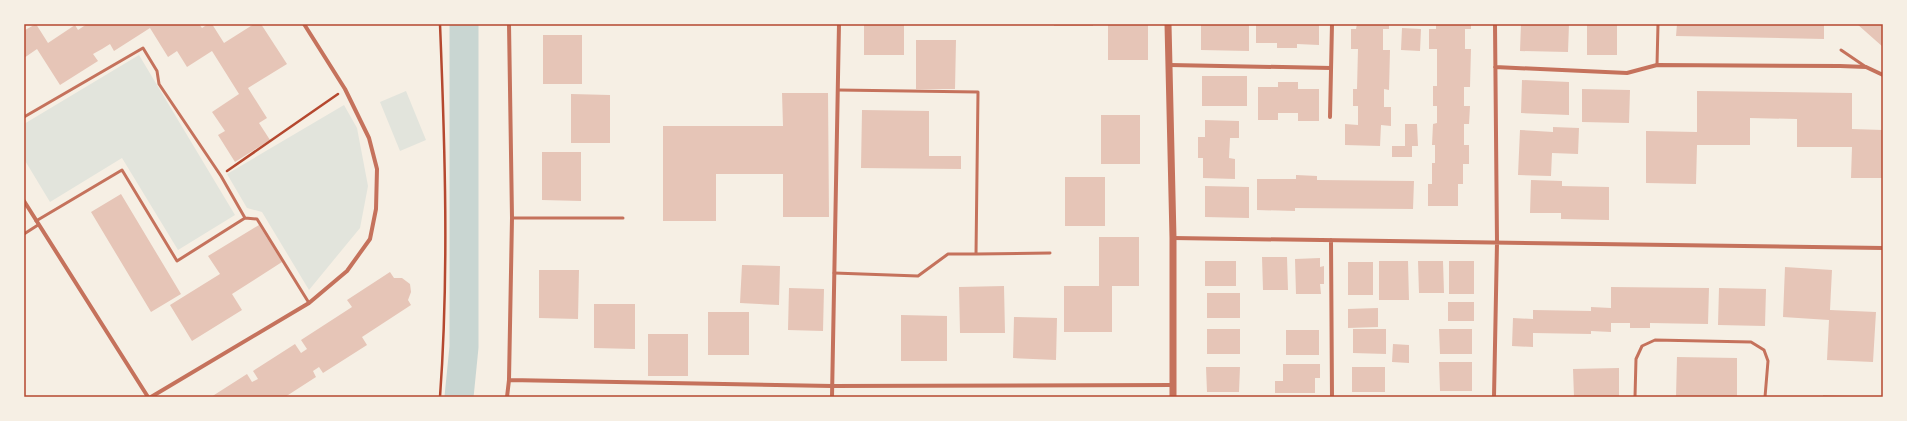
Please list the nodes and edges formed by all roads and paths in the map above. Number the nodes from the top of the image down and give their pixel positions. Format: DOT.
graph roads {
  1 [pos="304,24"];
  2 [pos="440,24"];
  3 [pos="509,24"];
  4 [pos="839,24"];
  5 [pos="1168,24"];
  6 [pos="1332,24"];
  7 [pos="1494,24"];
  8 [pos="1658,24"];
  9 [pos="1841,50"];
  10 [pos="1170,65"];
  11 [pos="1657,65"];
  12 [pos="1495,67"];
  13 [pos="1866,67"];
  14 [pos="1331,68"];
  15 [pos="1883,75"];
  16 [pos="345,89"];
  17 [pos="838,90"];
  18 [pos="24,117"];
  19 [pos="1330,117"];
  20 [pos="220,176"];
  21 [pos="24,201"];
  22 [pos="245,218"];
  23 [pos="512,218"];
  24 [pos="622,218"];
  25 [pos="37,223"];
  26 [pos="24,234"];
  27 [pos="1173,238"];
  28 [pos="1331,240"];
  29 [pos="1497,243"];
  30 [pos="1883,248"];
  31 [pos="1050,253"];
  32 [pos="976,254"];
  33 [pos="834,273"];
  34 [pos="309,303"];
  35 [pos="509,380"];
  36 [pos="1172,385"];
  37 [pos="832,386"];
  38 [pos="150,397"];
  39 [pos="440,397"];
  40 [pos="507,397"];
  41 [pos="832,397"];
  42 [pos="1173,397"];
  43 [pos="1332,397"];
  44 [pos="1494,397"];
  45 [pos="1635,397"];
  46 [pos="1765,397"];
  1 -- 16 [label="street"];
  2 -- 39 [label="path"];
  3 -- 23 [label="street"];
  4 -- 17 [label="street"];
  5 -- 10 [label="street"];
  6 -- 14 [label="street"];
  7 -- 12 [label="street"];
  8 -- 11 [label="lane"];
  9 -- 13 [label="lane"];
  10 -- 14 [label="street"];
  10 -- 27 [label="street"];
  11 -- 12 [label="street"];
  11 -- 13 [label="street"];
  12 -- 29 [label="street"];
  13 -- 15 [label="street"];
  14 -- 19 [label="street"];
  16 -- 20 [label="path"];
  16 -- 34 [label="street"];
  17 -- 32 [label="lane"];
  17 -- 33 [label="street"];
  18 -- 20 [label="lane"];
  20 -- 22 [label="lane"];
  21 -- 25 [label="street"];
  22 -- 25 [label="lane"];
  22 -- 34 [label="lane"];
  23 -- 24 [label="lane"];
  23 -- 35 [label="street"];
  25 -- 26 [label="lane"];
  25 -- 38 [label="street"];
  27 -- 28 [label="street"];
  27 -- 36 [label="street"];
  28 -- 29 [label="street"];
  28 -- 43 [label="street"];
  29 -- 30 [label="street"];
  29 -- 44 [label="street"];
  31 -- 32 [label="lane"];
  32 -- 33 [label="lane"];
  33 -- 37 [label="street"];
  34 -- 38 [label="street"];
  35 -- 37 [label="street"];
  35 -- 40 [label="street"];
  36 -- 37 [label="street"];
  36 -- 42 [label="street"];
  37 -- 41 [label="street"];
  45 -- 46 [label="lane"];
}
